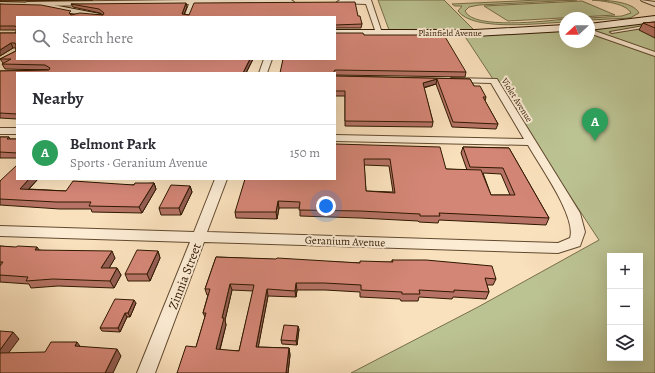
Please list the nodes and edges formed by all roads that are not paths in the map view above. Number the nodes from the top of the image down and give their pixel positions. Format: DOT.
graph roads {
  1 [pos="644,0"];
  2 [pos="192,1"];
  3 [pos="368,1"];
  4 [pos="300,2"];
  5 [pos="332,2"];
  6 [pos="76,3"];
  7 [pos="0,4"];
  8 [pos="27,4"];
  9 [pos="655,4"];
  10 [pos="55,7"];
  11 [pos="78,15"];
  12 [pos="89,16"];
  13 [pos="187,16"];
  14 [pos="654,23"];
  15 [pos="595,26"];
  16 [pos="595,26"];
  17 [pos="559,28"];
  18 [pos="612,32"];
  19 [pos="336,33"];
  20 [pos="379,33"];
  21 [pos="595,33"];
  22 [pos="655,53"];
  23 [pos="268,60"];
  24 [pos="263,72"];
  25 [pos="446,80"];
  26 [pos="0,131"];
  27 [pos="16,131"];
  28 [pos="336,138"];
  29 [pos="531,142"];
  30 [pos="221,180"];
  31 [pos="0,231"];
  32 [pos="199,237"];
  33 [pos="146,373"];
  1 -- 9 [label="street"];
  2 -- 4 [label="street"];
  2 -- 6 [label="street"];
  2 -- 13 [label="street"];
  3 -- 5 [label="street"];
  3 -- 20 [label="street"];
  6 -- 8 [label="street"];
  6 -- 10 [label="street"];
  7 -- 8 [label="main road"];
  8 -- 10 [label="main road"];
  10 -- 11 [label="main road"];
  11 -- 12 [label="main road"];
  14 -- 15 [label="main road"];
  14 -- 18 [label="lane"];
  16 -- 18 [label="street"];
  17 -- 20 [label="main road, Plainfield Avenue"];
  18 -- 22 [label="street"];
  19 -- 20 [label="main road, Plainfield Avenue"];
  21 -- 22 [label="street"];
  23 -- 24 [label="street"];
  25 -- 29 [label="street, Violet Avenue"];
  26 -- 27 [label="street"];
  28 -- 29 [label="street"];
  29 -- 32 [label="street, Geranium Avenue"];
  30 -- 32 [label="street, Zinnia Street"];
  31 -- 32 [label="street, Geranium Avenue"];
  32 -- 33 [label="street, Zinnia Street"];
}
